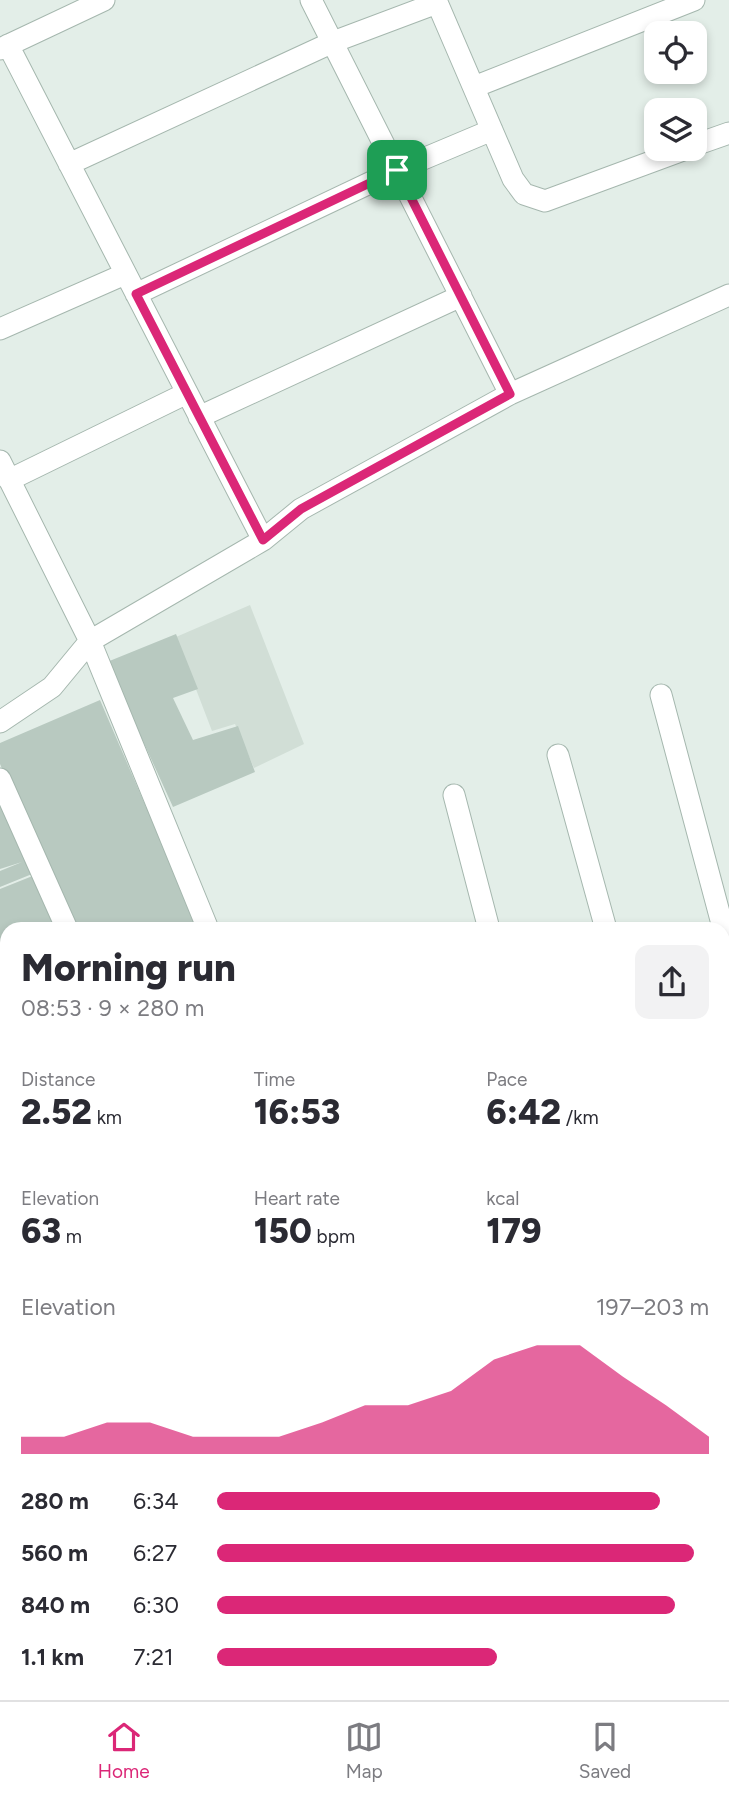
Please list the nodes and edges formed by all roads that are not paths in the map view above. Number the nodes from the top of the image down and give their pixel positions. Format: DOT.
graph roads {
  1 [pos="104,0"];
  2 [pos="311,0"];
  3 [pos="694,0"];
  4 [pos="437,1"];
  5 [pos="333,42"];
  6 [pos="4,47"];
  7 [pos="474,87"];
  8 [pos="492,130"];
  9 [pos="729,133"];
  10 [pos="707,141"];
  11 [pos="653,161"];
  12 [pos="69,164"];
  13 [pos="397,170"];
  14 [pos="125,274"];
  15 [pos="136,294"];
  16 [pos="729,295"];
  17 [pos="461,296"];
  18 [pos="0,329"];
  19 [pos="187,393"];
  20 [pos="510,394"];
  21 [pos="199,417"];
  22 [pos="5,470"];
  23 [pos="263,540"];
  24 [pos="90,641"];
  25 [pos="661,695"];
  26 [pos="0,722"];
  27 [pos="558,755"];
  28 [pos="0,779"];
  29 [pos="454,795"];
  30 [pos="64,922"];
  31 [pos="205,922"];
  32 [pos="487,922"];
  33 [pos="604,922"];
  34 [pos="722,922"];
  1 -- 6 [label="street"];
  2 -- 5 [label="street"];
  3 -- 7 [label="street"];
  4 -- 5 [label="street"];
  4 -- 7 [label="street"];
  5 -- 12 [label="street"];
  5 -- 13 [label="street"];
  6 -- 12 [label="street"];
  7 -- 8 [label="street"];
  8 -- 11 [label="street"];
  8 -- 13 [label="street"];
  9 -- 10 [label="street"];
  12 -- 14 [label="street"];
  13 -- 15 [label="street"];
  13 -- 17 [label="street"];
  14 -- 15 [label="street"];
  14 -- 18 [label="street"];
  15 -- 19 [label="street"];
  16 -- 20 [label="street"];
  17 -- 20 [label="street"];
  17 -- 21 [label="street"];
  19 -- 21 [label="street"];
  19 -- 22 [label="street"];
  20 -- 23 [label="street"];
  21 -- 23 [label="street"];
  22 -- 24 [label="street"];
  23 -- 24 [label="street"];
  24 -- 26 [label="street"];
  24 -- 31 [label="street"];
  25 -- 34 [label="street"];
  27 -- 33 [label="street"];
  28 -- 30 [label="street"];
  29 -- 32 [label="street"];
}
